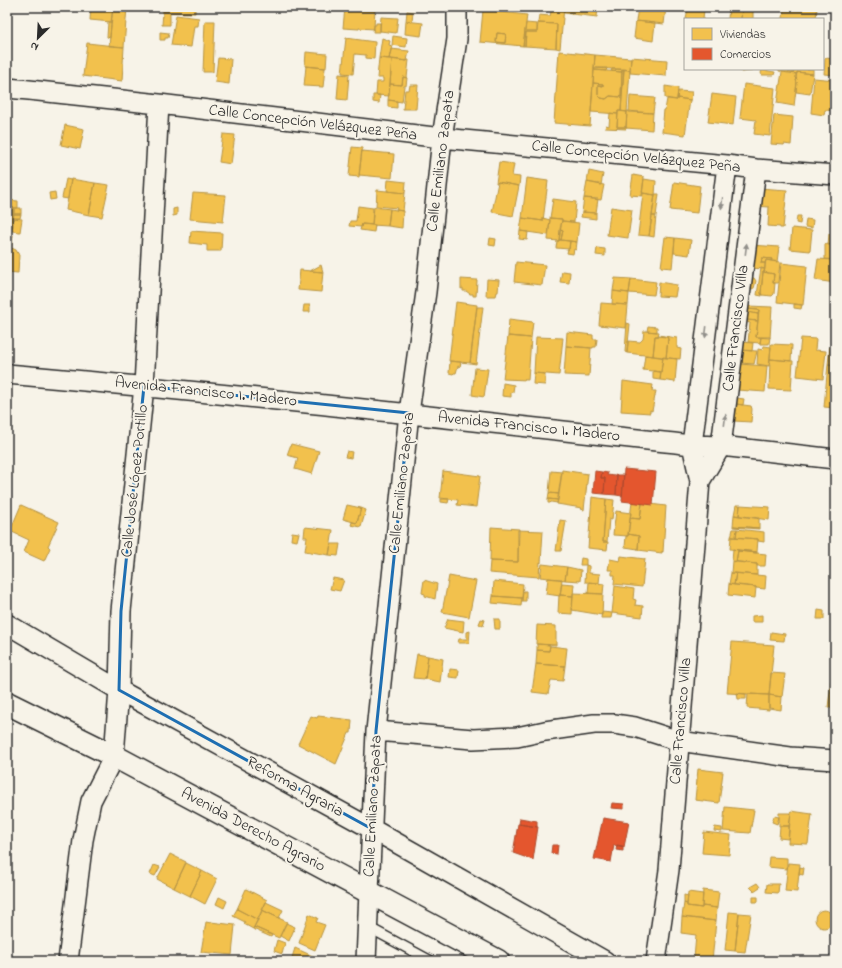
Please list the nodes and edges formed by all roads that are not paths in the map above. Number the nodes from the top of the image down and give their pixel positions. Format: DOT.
graph roads {
  1 [pos="458,7"];
  2 [pos="7,88"];
  3 [pos="159,104"];
  4 [pos="442,138"];
  5 [pos="727,165"];
  6 [pos="756,169"];
  7 [pos="835,175"];
  8 [pos="7,374"];
  9 [pos="144,386"];
  10 [pos="409,413"];
  11 [pos="692,445"];
  12 [pos="721,446"];
  13 [pos="835,459"];
  14 [pos="700,481"];
  15 [pos="7,624"];
  16 [pos="119,690"];
  17 [pos="7,702"];
  18 [pos="376,731"];
  19 [pos="679,741"];
  20 [pos="114,756"];
  21 [pos="835,760"];
  22 [pos="372,829"];
  23 [pos="369,892"];
  24 [pos="368,927"];
  25 [pos="68,961"];
  26 [pos="366,961"];
  27 [pos="431,961"];
  28 [pos="498,961"];
  29 [pos="605,961"];
  30 [pos="656,961"];
  1 -- 4 [label="street, Calle Emiliano Zapata"];
  2 -- 3 [label="street, Calle Concepción Velázquez Peña"];
  3 -- 4 [label="street, Calle Concepción Velázquez Peña"];
  3 -- 9 [label="street, Calle José López Portillo"];
  4 -- 5 [label="street, Calle Concepción Velázquez Peña"];
  4 -- 10 [label="street, Calle Emiliano Zapata"];
  5 -- 6 [label="street, Calle Concepción Velázquez Peña"];
  5 -- 11 [label="street, Calle Francisco Villa, one-way"];
  6 -- 7 [label="street, Calle Concepción Velázquez Peña"];
  12 -- 6 [label="street, Calle Francisco Villa, one-way"];
  8 -- 9 [label="street, Avenida Francisco I. Madero"];
  9 -- 10 [label="street, Avenida Francisco I. Madero"];
  9 -- 16 [label="street, Calle José López Portillo"];
  10 -- 11 [label="street, Avenida Francisco I. Madero"];
  10 -- 18 [label="street, Calle Emiliano Zapata"];
  11 -- 12 [label="street, Avenida Francisco I. Madero"];
  11 -- 14 [label="street, Calle Francisco Villa"];
  12 -- 13 [label="street, Avenida Francisco I. Madero"];
  12 -- 14 [label="street, Calle Francisco Villa"];
  14 -- 19 [label="street, Calle Francisco Villa"];
  15 -- 16 [label="street, Reforma Agraria"];
  16 -- 20 [label="street, Calle José López Portillo"];
  16 -- 22 [label="street, Reforma Agraria"];
  17 -- 20 [label="street, Avenida Derecho Agrario"];
  18 -- 19 [label="street"];
  18 -- 22 [label="street, Calle Emiliano Zapata"];
  19 -- 21 [label="street"];
  19 -- 30 [label="street, Calle Francisco Villa"];
  20 -- 23 [label="street, Avenida Derecho Agrario"];
  20 -- 25 [label="street"];
  22 -- 23 [label="street, Calle Emiliano Zapata"];
  22 -- 29 [label="street, Reforma Agraria"];
  23 -- 24 [label="street, Calle Emiliano Zapata"];
  23 -- 28 [label="street, Avenida Derecho Agrario"];
  24 -- 26 [label="street, Calle Emiliano Zapata"];
  24 -- 27 [label="lane"];
}
